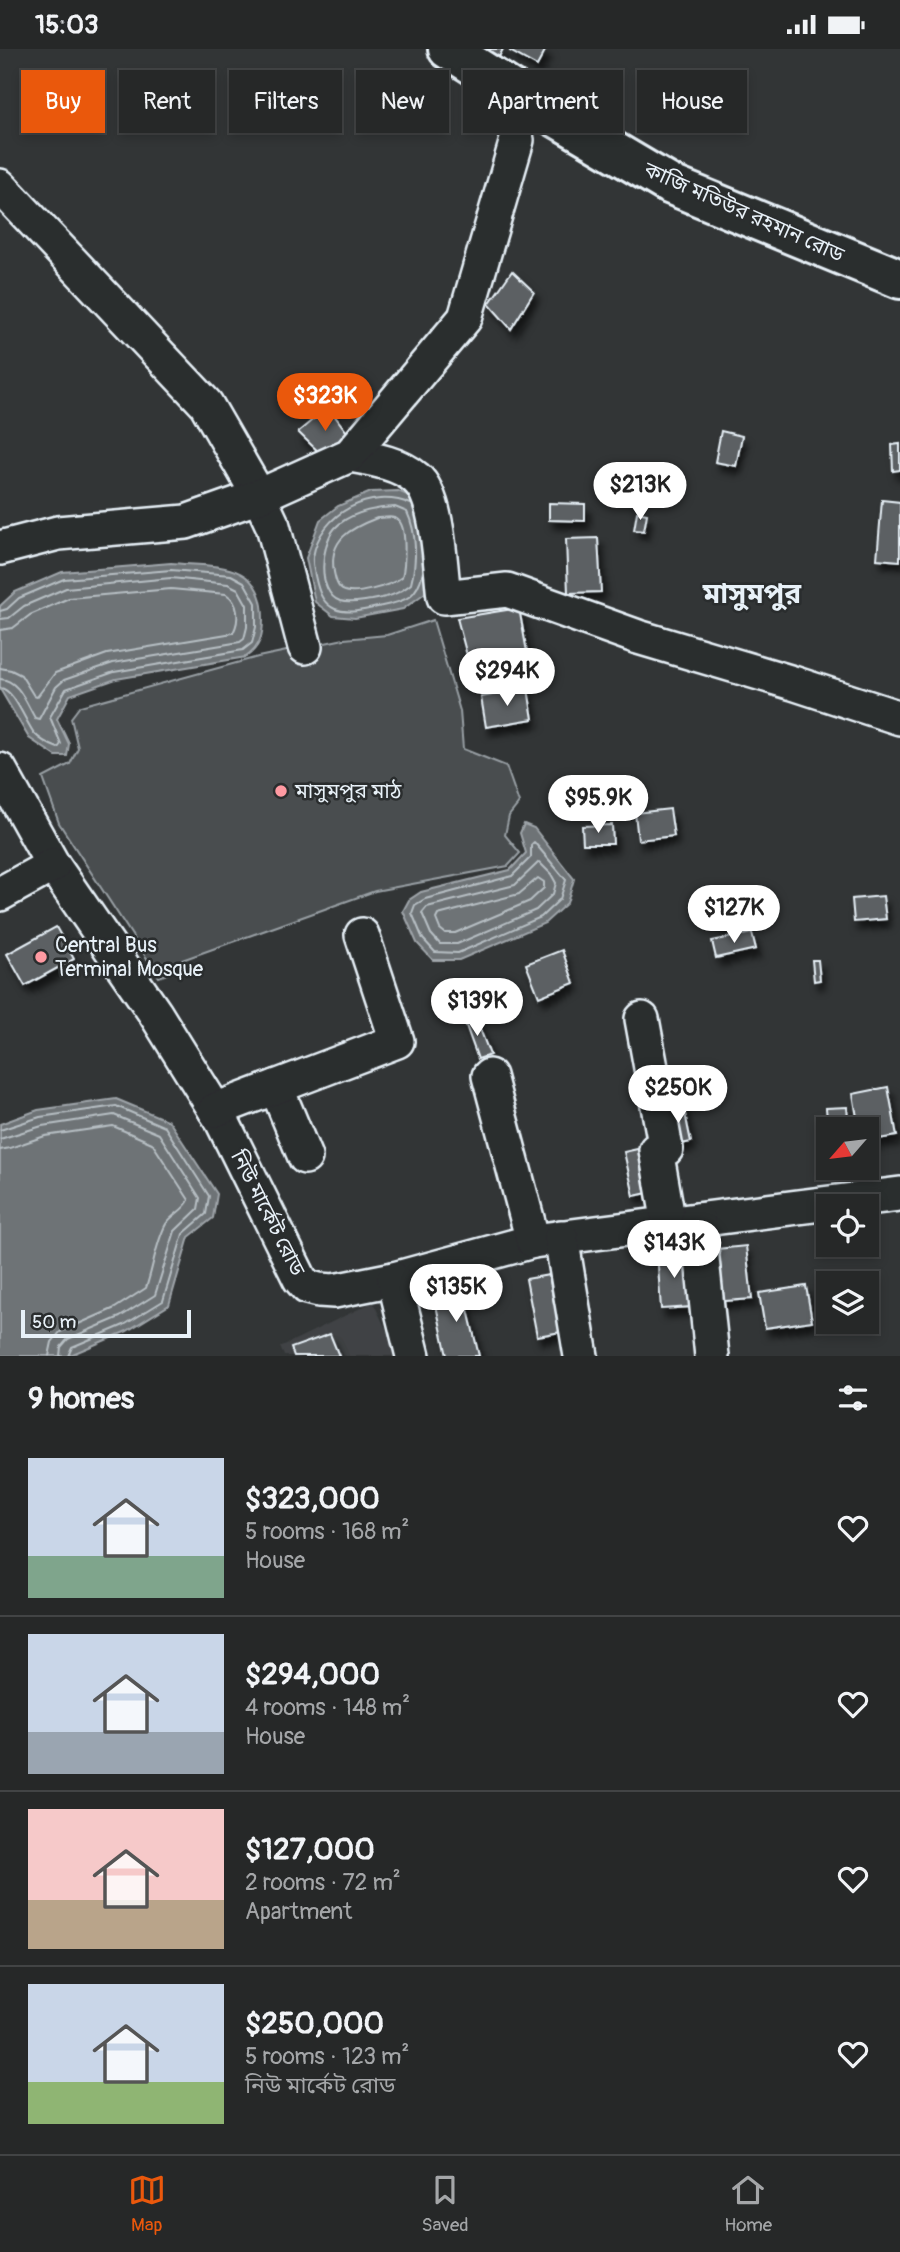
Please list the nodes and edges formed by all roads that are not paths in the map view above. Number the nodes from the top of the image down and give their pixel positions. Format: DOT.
graph roads {
  1 [pos="448,49"];
  2 [pos="517,140"];
  3 [pos="0,186"];
  4 [pos="900,279"];
  5 [pos="350,455"];
  6 [pos="259,496"];
  7 [pos="0,548"];
  8 [pos="305,647"];
  9 [pos="900,718"];
  10 [pos="0,770"];
  11 [pos="53,865"];
  12 [pos="0,894"];
  13 [pos="362,935"];
  14 [pos="642,1019"];
  15 [pos="489,1076"];
  16 [pos="276,1087"];
  17 [pos="215,1110"];
  18 [pos="305,1157"];
  19 [pos="900,1194"];
  20 [pos="684,1222"];
  21 [pos="547,1239"];
  22 [pos="394,1279"];
  23 [pos="413,1356"];
  24 [pos="581,1356"];
  25 [pos="712,1356"];
  1 -- 4 [label="main road, কাজি মতিউর রহমান রোড"];
  2 -- 5 [label="street"];
  3 -- 6 [label="street"];
  5 -- 6 [label="street"];
  5 -- 9 [label="street"];
  6 -- 7 [label="street"];
  6 -- 8 [label="street"];
  10 -- 11 [label="street, নিউ মার্কেট রোড"];
  11 -- 12 [label="street"];
  11 -- 17 [label="street, নিউ মার্কেট রোড"];
  13 -- 16 [label="street"];
  14 -- 20 [label="street"];
  15 -- 21 [label="street"];
  16 -- 17 [label="street"];
  16 -- 18 [label="street"];
  17 -- 22 [label="street, নিউ মার্কেট রোড"];
  19 -- 20 [label="street, নিউ মার্কেট রোড"];
  20 -- 21 [label="street, নিউ মার্কেট রোড"];
  20 -- 25 [label="street"];
  21 -- 22 [label="street, নিউ মার্কেট রোড"];
  21 -- 24 [label="street"];
  22 -- 23 [label="street"];
}
